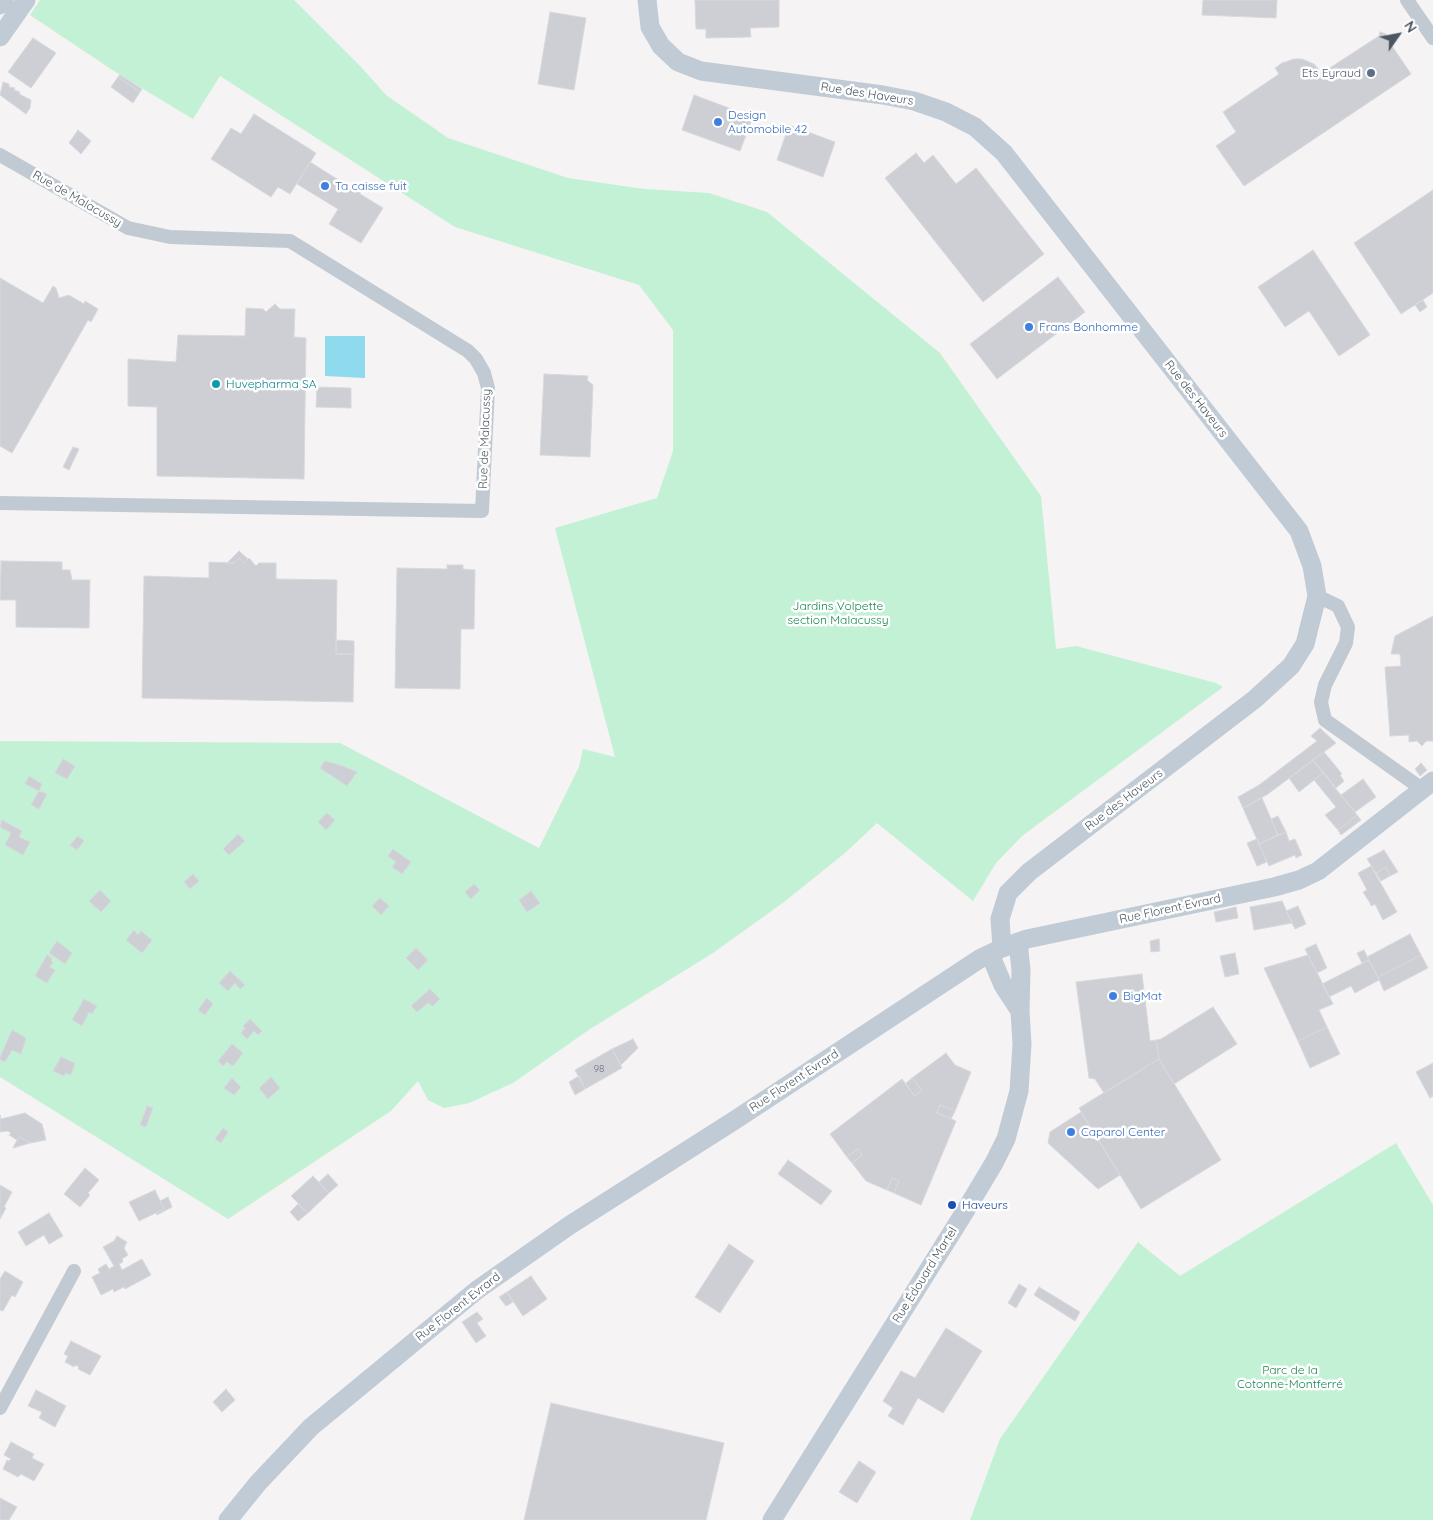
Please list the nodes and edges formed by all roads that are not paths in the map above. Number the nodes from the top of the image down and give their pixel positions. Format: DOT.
graph roads {
  1 [pos="4,0"];
  2 [pos="26,0"];
  3 [pos="647,0"];
  4 [pos="1407,0"];
  5 [pos="0,5"];
  6 [pos="0,37"];
  7 [pos="1433,38"];
  8 [pos="0,155"];
  9 [pos="0,503"];
  10 [pos="1317,596"];
  11 [pos="1428,785"];
  12 [pos="1003,948"];
  13 [pos="1020,1011"];
  14 [pos="74,1271"];
  15 [pos="0,1408"];
  16 [pos="228,1520"];
  17 [pos="772,1520"];
  1 -- 5 [label="street"];
  2 -- 6 [label="street"];
  3 -- 10 [label="street, Rue des Haveurs"];
  4 -- 7 [label="street"];
  8 -- 9 [label="street, Rue de Malacussy"];
  10 -- 11 [label="street"];
  10 -- 12 [label="street, Rue des Haveurs"];
  11 -- 12 [label="street, Rue Florent Evrard"];
  12 -- 13 [label="street, Rue Édouard Martel"];
  12 -- 13 [label="street, Rue Édouard Martel"];
  12 -- 16 [label="street, Rue Florent Evrard"];
  13 -- 17 [label="street, Rue Édouard Martel"];
  14 -- 15 [label="street"];
}
